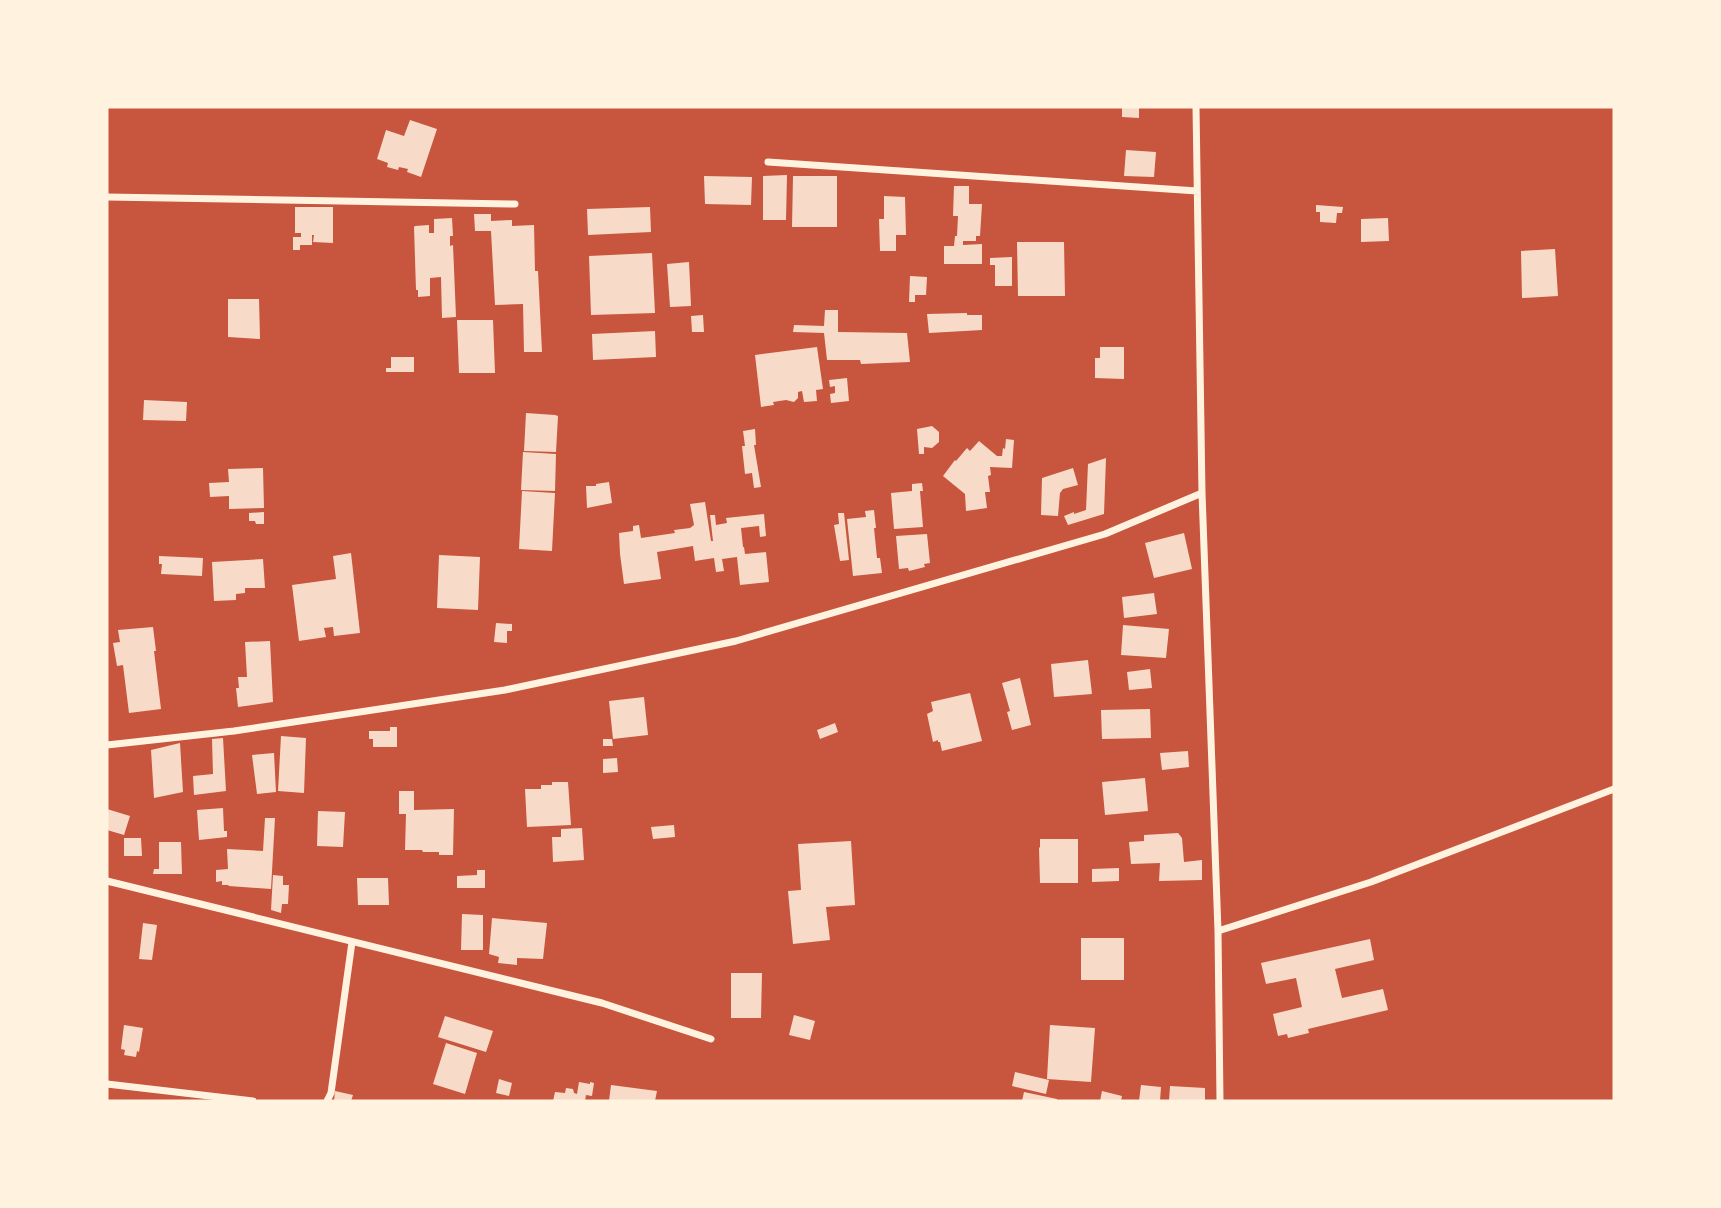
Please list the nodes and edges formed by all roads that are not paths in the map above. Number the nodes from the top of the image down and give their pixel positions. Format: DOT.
graph roads {
  1 [pos="1196,107"];
  2 [pos="768,162"];
  3 [pos="1197,191"];
  4 [pos="107,197"];
  5 [pos="515,204"];
  6 [pos="1202,493"];
  7 [pos="107,745"];
  8 [pos="1614,789"];
  9 [pos="107,881"];
  10 [pos="1218,931"];
  11 [pos="352,942"];
  12 [pos="712,1039"];
  13 [pos="107,1084"];
  14 [pos="253,1101"];
  15 [pos="327,1101"];
  16 [pos="1220,1101"];
  1 -- 3 [label="street"];
  2 -- 3 [label="street"];
  3 -- 6 [label="street"];
  4 -- 5 [label="street"];
  6 -- 7 [label="street"];
  6 -- 10 [label="street"];
  8 -- 10 [label="street"];
  9 -- 11 [label="street"];
  10 -- 16 [label="street"];
  11 -- 12 [label="street"];
  11 -- 15 [label="street"];
  13 -- 14 [label="street"];
}
